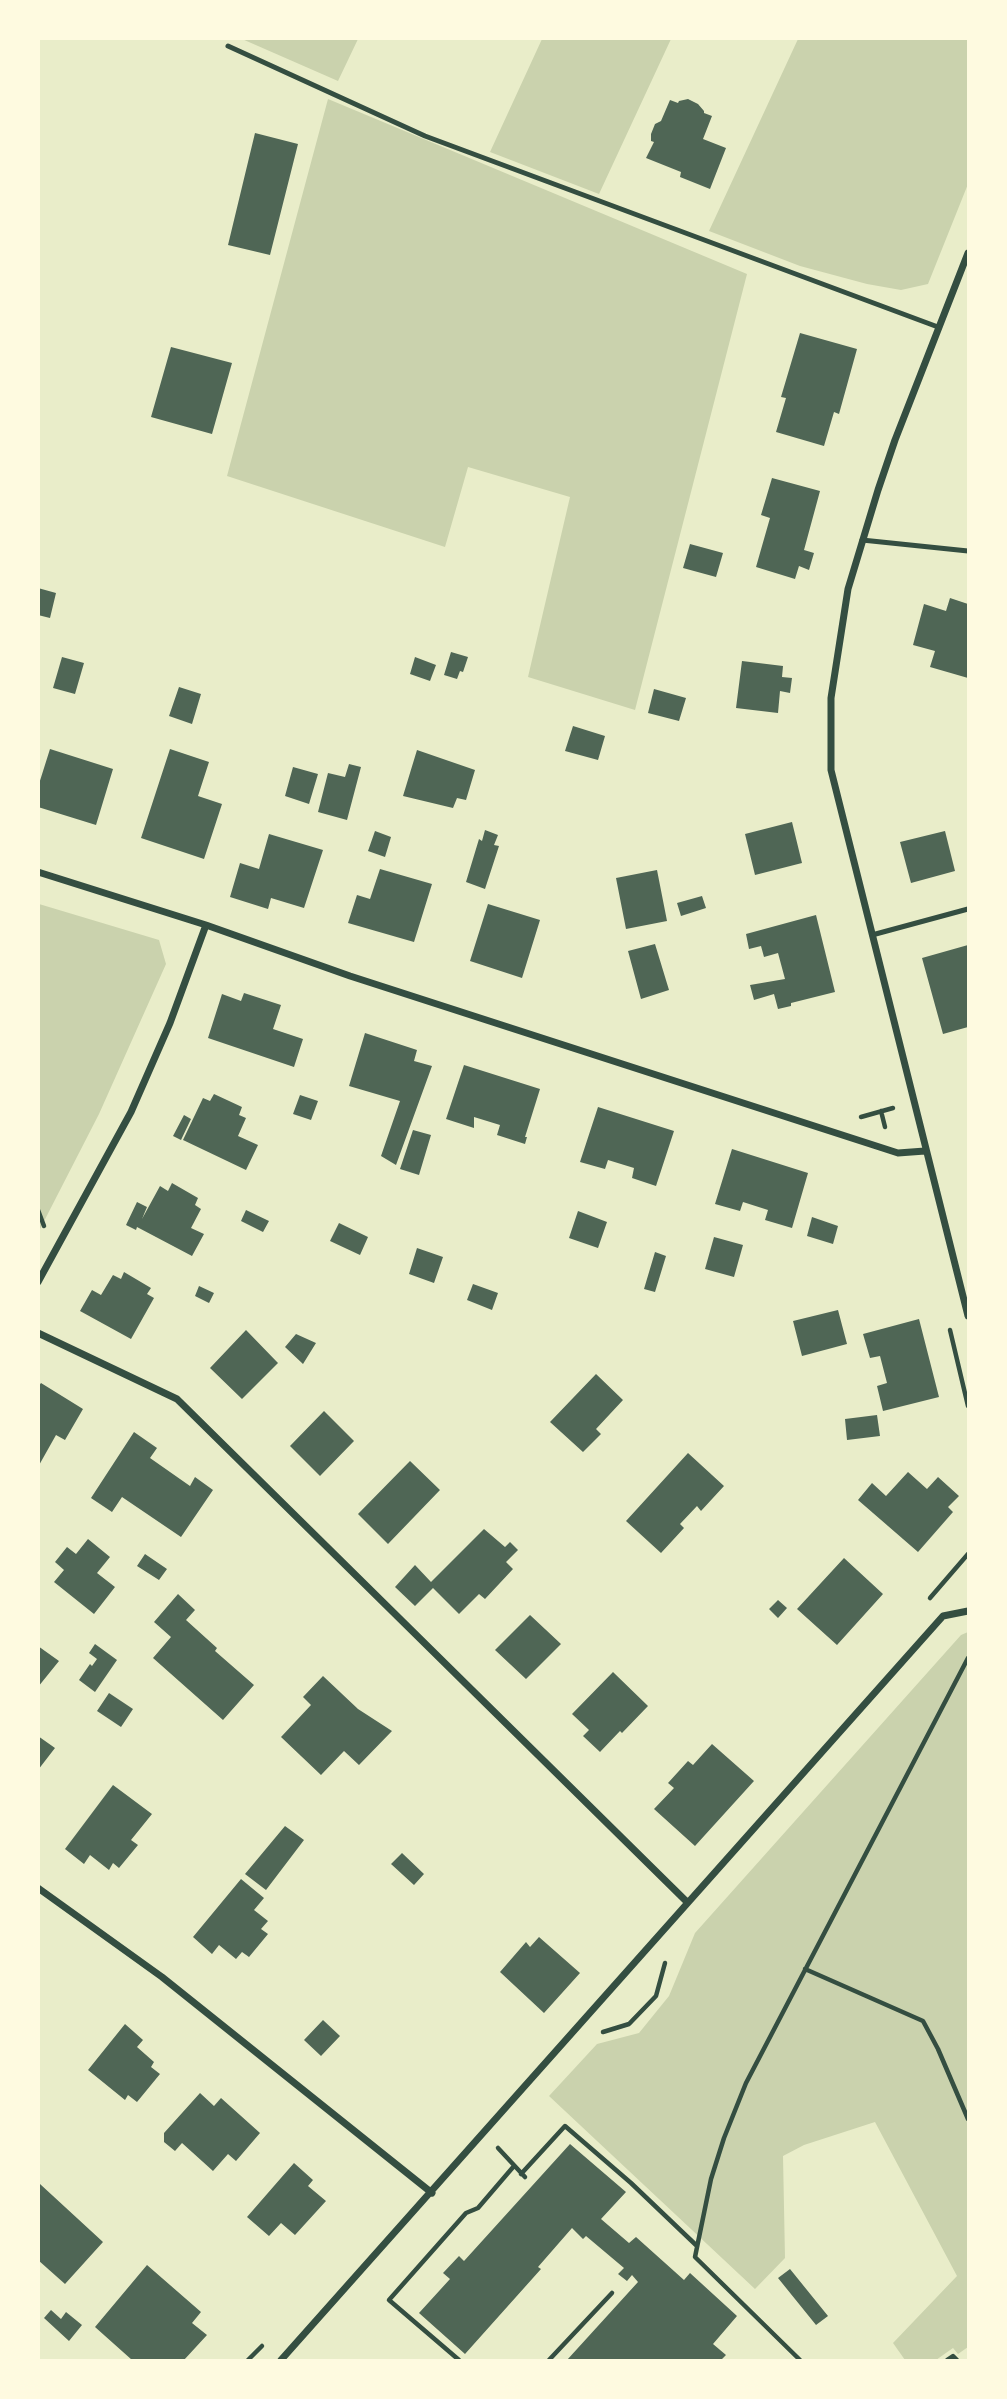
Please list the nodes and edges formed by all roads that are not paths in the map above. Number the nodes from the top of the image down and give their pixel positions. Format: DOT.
graph roads {
  1 [pos="228,46"];
  2 [pos="968,253"];
  3 [pos="938,327"];
  4 [pos="862,540"];
  5 [pos="968,551"];
  6 [pos="38,872"];
  7 [pos="968,909"];
  8 [pos="206,925"];
  9 [pos="872,935"];
  10 [pos="925,1151"];
  11 [pos="38,1282"];
  12 [pos="968,1317"];
  13 [pos="38,1333"];
  14 [pos="968,1611"];
  15 [pos="38,1888"];
  16 [pos="687,1902"];
  17 [pos="432,2193"];
  18 [pos="281,2361"];
  1 -- 3 [label="lane"];
  2 -- 3 [label="street"];
  3 -- 4 [label="street"];
  4 -- 5 [label="lane"];
  4 -- 9 [label="street"];
  6 -- 8 [label="street"];
  7 -- 9 [label="lane"];
  8 -- 10 [label="street"];
  8 -- 11 [label="street"];
  9 -- 10 [label="street"];
  10 -- 12 [label="street"];
  13 -- 16 [label="street"];
  14 -- 16 [label="street"];
  15 -- 17 [label="street"];
  16 -- 17 [label="street"];
  17 -- 18 [label="street"];
}
